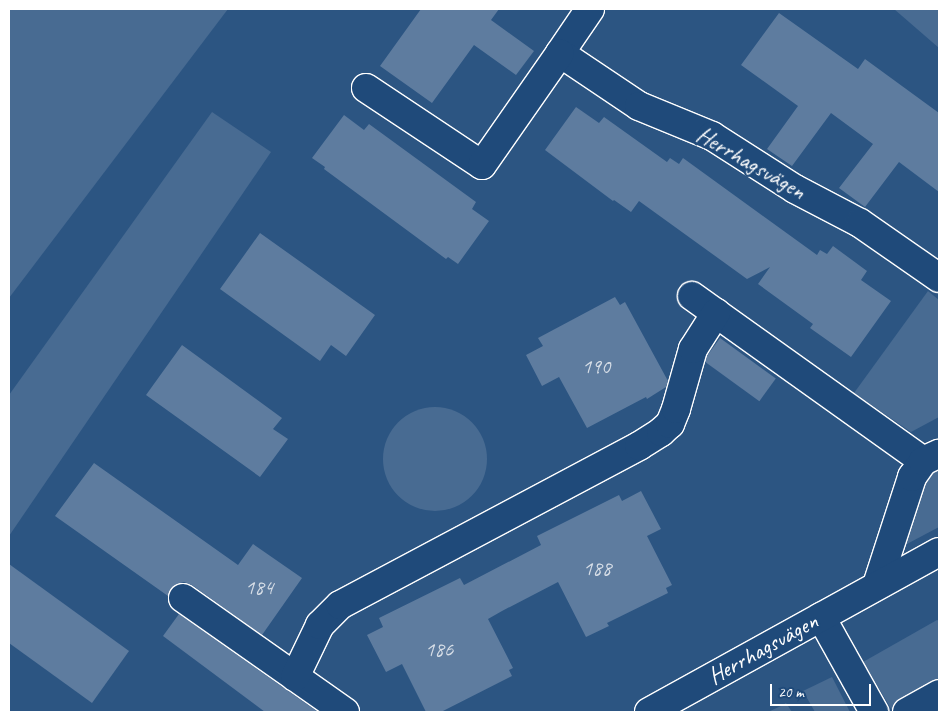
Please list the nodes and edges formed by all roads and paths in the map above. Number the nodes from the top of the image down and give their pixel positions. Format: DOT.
graph roads {
  1 [pos="590,9"];
  2 [pos="560,53"];
  3 [pos="366,88"];
  4 [pos="939,278"];
  5 [pos="692,296"];
  6 [pos="716,313"];
  7 [pos="931,457"];
  8 [pos="939,552"];
  9 [pos="877,585"];
  10 [pos="183,598"];
  11 [pos="821,617"];
  12 [pos="294,677"];
  13 [pos="939,694"];
  14 [pos="345,712"];
  15 [pos="649,712"];
  16 [pos="874,712"];
  17 [pos="906,712"];
  1 -- 2 [label="street"];
  2 -- 3 [label="street"];
  2 -- 4 [label="street, Herrhagsvägen"];
  5 -- 6 [label="street"];
  6 -- 7 [label="street"];
  6 -- 12 [label="street"];
  7 -- 9 [label="street"];
  8 -- 9 [label="street, Herrhagsvägen"];
  9 -- 11 [label="street, Herrhagsvägen"];
  10 -- 12 [label="street"];
  11 -- 15 [label="street, Herrhagsvägen"];
  11 -- 16 [label="street"];
  12 -- 14 [label="street"];
  13 -- 17 [label="street"];
}
